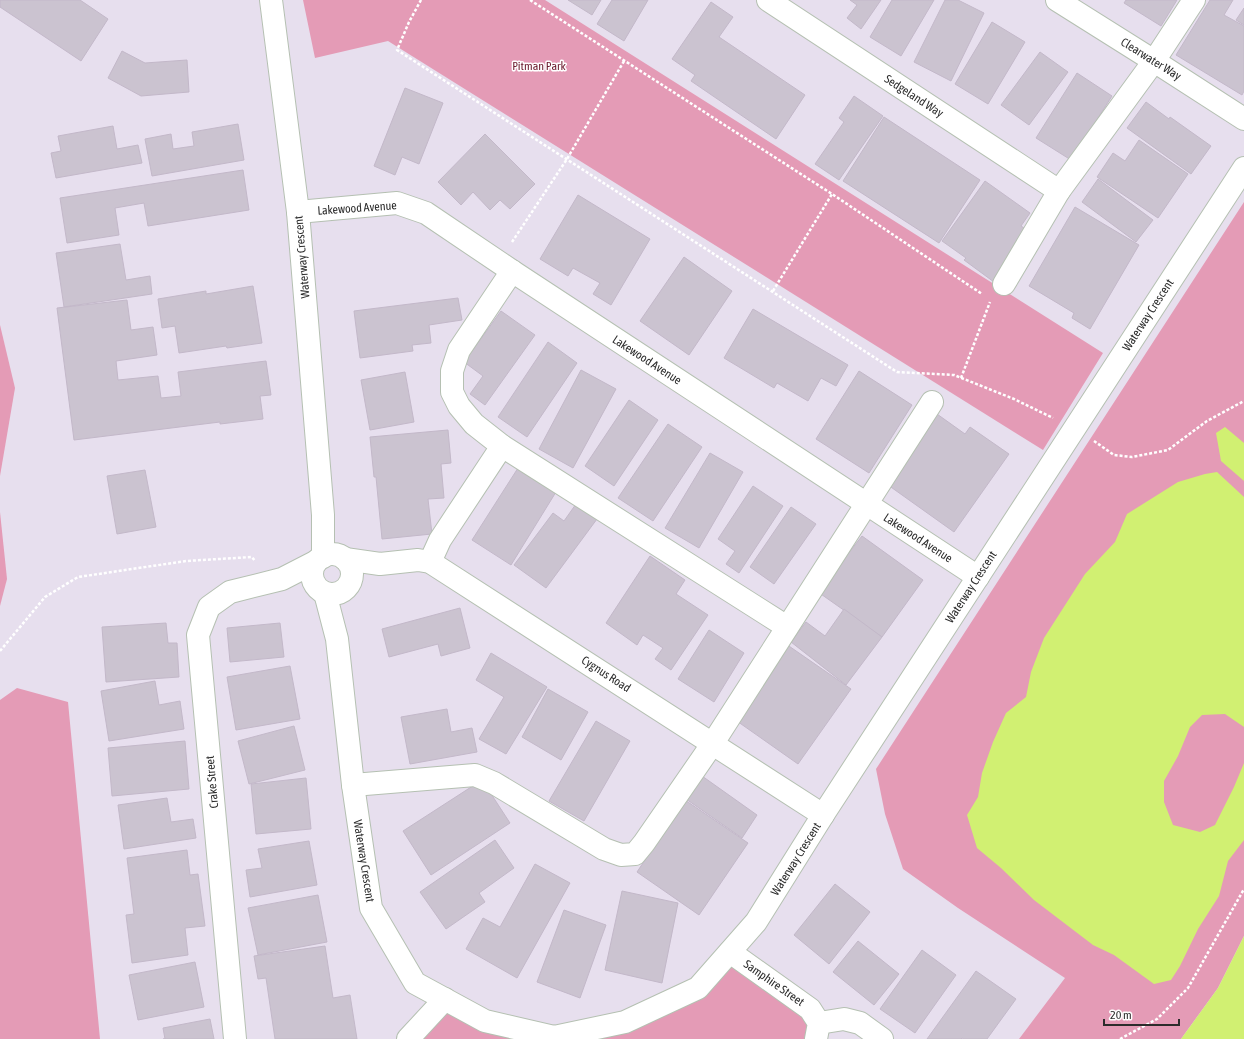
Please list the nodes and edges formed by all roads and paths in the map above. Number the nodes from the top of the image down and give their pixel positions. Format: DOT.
graph roads {
  1 [pos="271,0"];
  2 [pos="421,0"];
  3 [pos="530,0"];
  4 [pos="768,0"];
  5 [pos="1056,0"];
  6 [pos="1194,0"];
  7 [pos="624,61"];
  8 [pos="1154,61"];
  9 [pos="1244,119"];
  10 [pos="567,159"];
  11 [pos="1244,168"];
  12 [pos="1059,191"];
  13 [pos="832,194"];
  14 [pos="298,212"];
  15 [pos="505,267"];
  16 [pos="773,291"];
  17 [pos="997,292"];
  18 [pos="984,295"];
  19 [pos="962,378"];
  20 [pos="1244,401"];
  21 [pos="932,402"];
  22 [pos="1075,428"];
  23 [pos="502,446"];
  24 [pos="866,504"];
  25 [pos="330,558"];
  26 [pos="430,562"];
  27 [pos="380,564"];
  28 [pos="978,577"];
  29 [pos="275,581"];
  30 [pos="334,589"];
  31 [pos="787,627"];
  32 [pos="0,651"];
  33 [pos="713,744"];
  34 [pos="353,785"];
  35 [pos="823,815"];
  36 [pos="1244,889"];
  37 [pos="730,952"];
  38 [pos="445,999"];
  39 [pos="817,1031"];
  40 [pos="235,1039"];
  41 [pos="408,1039"];
  42 [pos="882,1039"];
  43 [pos="1120,1039"];
  1 -- 14 [label="street, Waterway Crescent"];
  2 -- 10 [label="path"];
  3 -- 7 [label="path"];
  4 -- 12 [label="street, Sedgeland Way"];
  5 -- 8 [label="street, Clearwater Way"];
  6 -- 8 [label="street"];
  7 -- 10 [label="path"];
  7 -- 13 [label="path"];
  8 -- 9 [label="street, Clearwater Way"];
  8 -- 12 [label="street"];
  10 -- 15 [label="path"];
  10 -- 16 [label="path"];
  11 -- 22 [label="street, Waterway Crescent"];
  12 -- 17 [label="street"];
  13 -- 16 [label="path"];
  13 -- 18 [label="path"];
  14 -- 15 [label="street, Lakewood Avenue"];
  14 -- 25 [label="street, Waterway Crescent"];
  15 -- 23 [label="street"];
  15 -- 24 [label="street, Lakewood Avenue"];
  16 -- 19 [label="path"];
  17 -- 19 [label="path"];
  19 -- 22 [label="path"];
  20 -- 22 [label="path"];
  21 -- 24 [label="street"];
  22 -- 28 [label="street, Waterway Crescent"];
  23 -- 26 [label="street"];
  23 -- 31 [label="street"];
  24 -- 28 [label="street, Lakewood Avenue"];
  24 -- 31 [label="street"];
  25 -- 27 [label="street, Cygnus Road"];
  25 -- 29 [label="street, Crake Street"];
  25 -- 30 [label="street, Waterway Crescent"];
  25 -- 30 [label="street, Waterway Crescent"];
  26 -- 27 [label="street, Cygnus Road"];
  26 -- 33 [label="street, Cygnus Road"];
  27 -- 30 [label="street, Cygnus Road"];
  28 -- 35 [label="street, Waterway Crescent"];
  29 -- 30 [label="street, Crake Street"];
  29 -- 32 [label="path"];
  29 -- 40 [label="street, Crake Street"];
  30 -- 34 [label="street, Waterway Crescent"];
  31 -- 33 [label="street"];
  33 -- 34 [label="street"];
  33 -- 35 [label="street, Cygnus Road"];
  34 -- 38 [label="street, Waterway Crescent"];
  35 -- 37 [label="street, Waterway Crescent"];
  36 -- 43 [label="path"];
  37 -- 38 [label="street, Waterway Crescent"];
  37 -- 39 [label="street, Samphire Street"];
  38 -- 41 [label="street"];
  39 -- 42 [label="street"];
}
